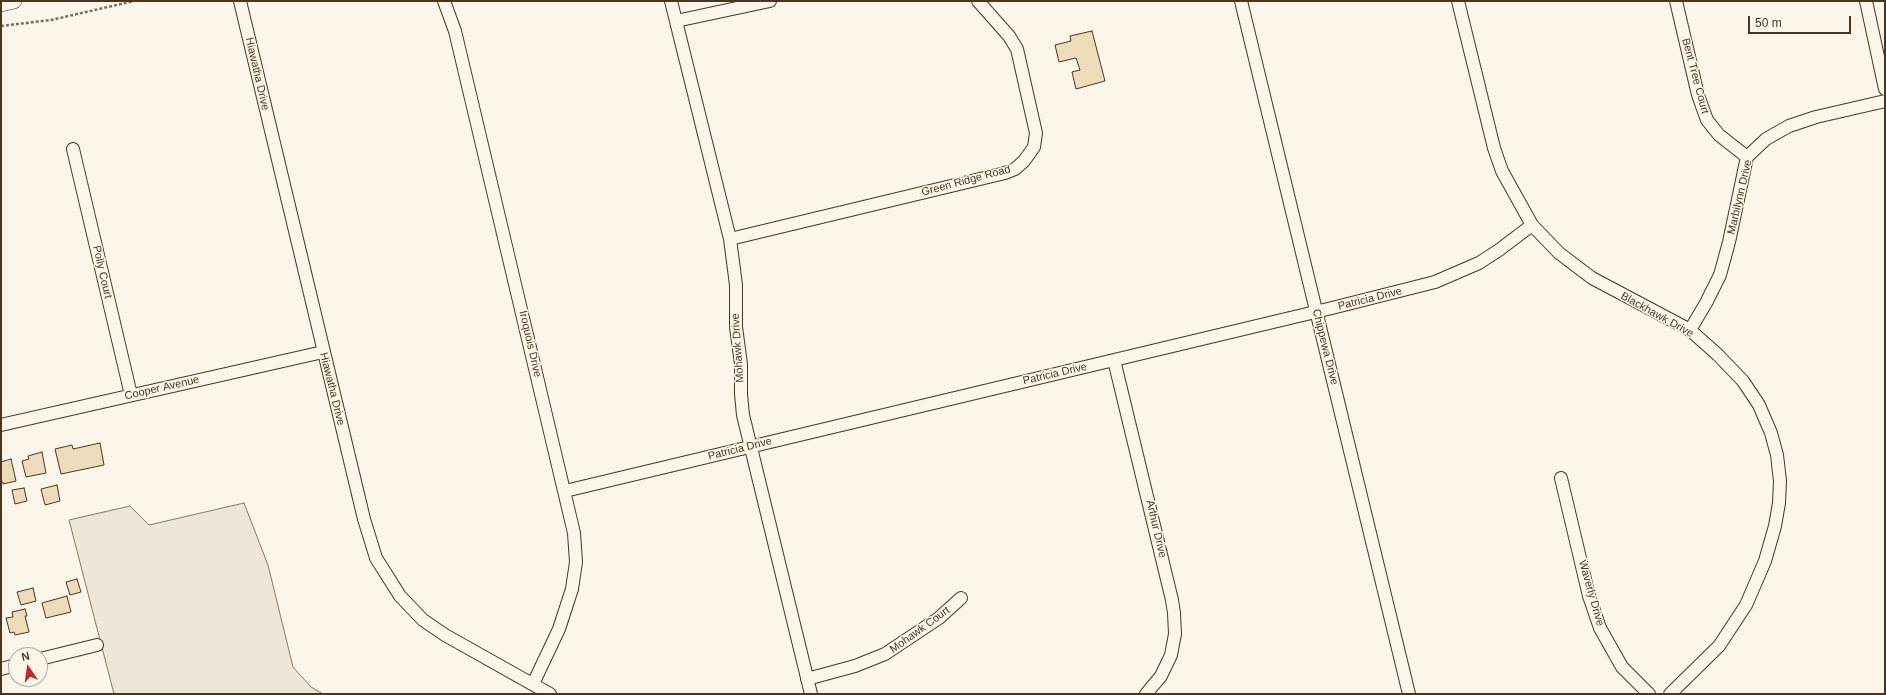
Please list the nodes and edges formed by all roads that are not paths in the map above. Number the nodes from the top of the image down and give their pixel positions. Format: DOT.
graph roads {
  1 [pos="14,1"];
  2 [pos="240,1"];
  3 [pos="444,1"];
  4 [pos="671,1"];
  5 [pos="770,1"];
  6 [pos="978,1"];
  7 [pos="1241,1"];
  8 [pos="1458,1"];
  9 [pos="1676,1"];
  10 [pos="1866,1"];
  11 [pos="1,4"];
  12 [pos="676,21"];
  13 [pos="1885,89"];
  14 [pos="1885,101"];
  15 [pos="73,148"];
  16 [pos="1747,157"];
  17 [pos="1532,225"];
  18 [pos="730,239"];
  19 [pos="1316,312"];
  20 [pos="1690,330"];
  21 [pos="323,352"];
  22 [pos="1114,360"];
  23 [pos="132,395"];
  24 [pos="1,425"];
  25 [pos="750,447"];
  26 [pos="1561,478"];
  27 [pos="565,491"];
  28 [pos="961,598"];
  29 [pos="97,645"];
  30 [pos="48,657"];
  31 [pos="807,678"];
  32 [pos="532,684"];
  33 [pos="550,694"];
  34 [pos="811,694"];
  35 [pos="1146,694"];
  36 [pos="1409,694"];
  37 [pos="1649,694"];
  38 [pos="1670,694"];
  1 -- 11 [label="street"];
  2 -- 21 [label="street, Hiawatha Drive"];
  3 -- 27 [label="street, Iroquois Drive"];
  4 -- 12 [label="street, Mohawk Drive"];
  5 -- 12 [label="street"];
  6 -- 18 [label="street, Green Ridge Road"];
  7 -- 19 [label="street, Chippewa Drive"];
  8 -- 17 [label="street, Blackhawk Drive"];
  9 -- 16 [label="street, Bent Tree Court"];
  10 -- 13 [label="street"];
  12 -- 18 [label="street, Mohawk Drive"];
  14 -- 16 [label="street, Marbilynn Drive"];
  15 -- 23 [label="street, Polly Court"];
  16 -- 20 [label="street, Marbilynn Drive"];
  17 -- 19 [label="street, Patricia Drive"];
  17 -- 20 [label="street, Blackhawk Drive"];
  18 -- 25 [label="street, Mohawk Drive"];
  19 -- 22 [label="street, Patricia Drive"];
  19 -- 36 [label="street, Chippewa Drive"];
  20 -- 38 [label="street, Blackhawk Drive"];
  21 -- 23 [label="street, Cooper Avenue"];
  21 -- 32 [label="street, Hiawatha Drive"];
  22 -- 25 [label="street, Patricia Drive"];
  22 -- 35 [label="street, Arthur Drive"];
  23 -- 24 [label="street, Cooper Avenue"];
  25 -- 27 [label="street, Patricia Drive"];
  25 -- 31 [label="street, Mohawk Drive"];
  26 -- 37 [label="street, Waverly Drive"];
  27 -- 32 [label="street, Iroquois Drive"];
  28 -- 31 [label="street, Mohawk Court"];
  29 -- 30 [label="street"];
  31 -- 34 [label="street, Mohawk Drive"];
  32 -- 33 [label="street, Hiawatha Drive"];
}
